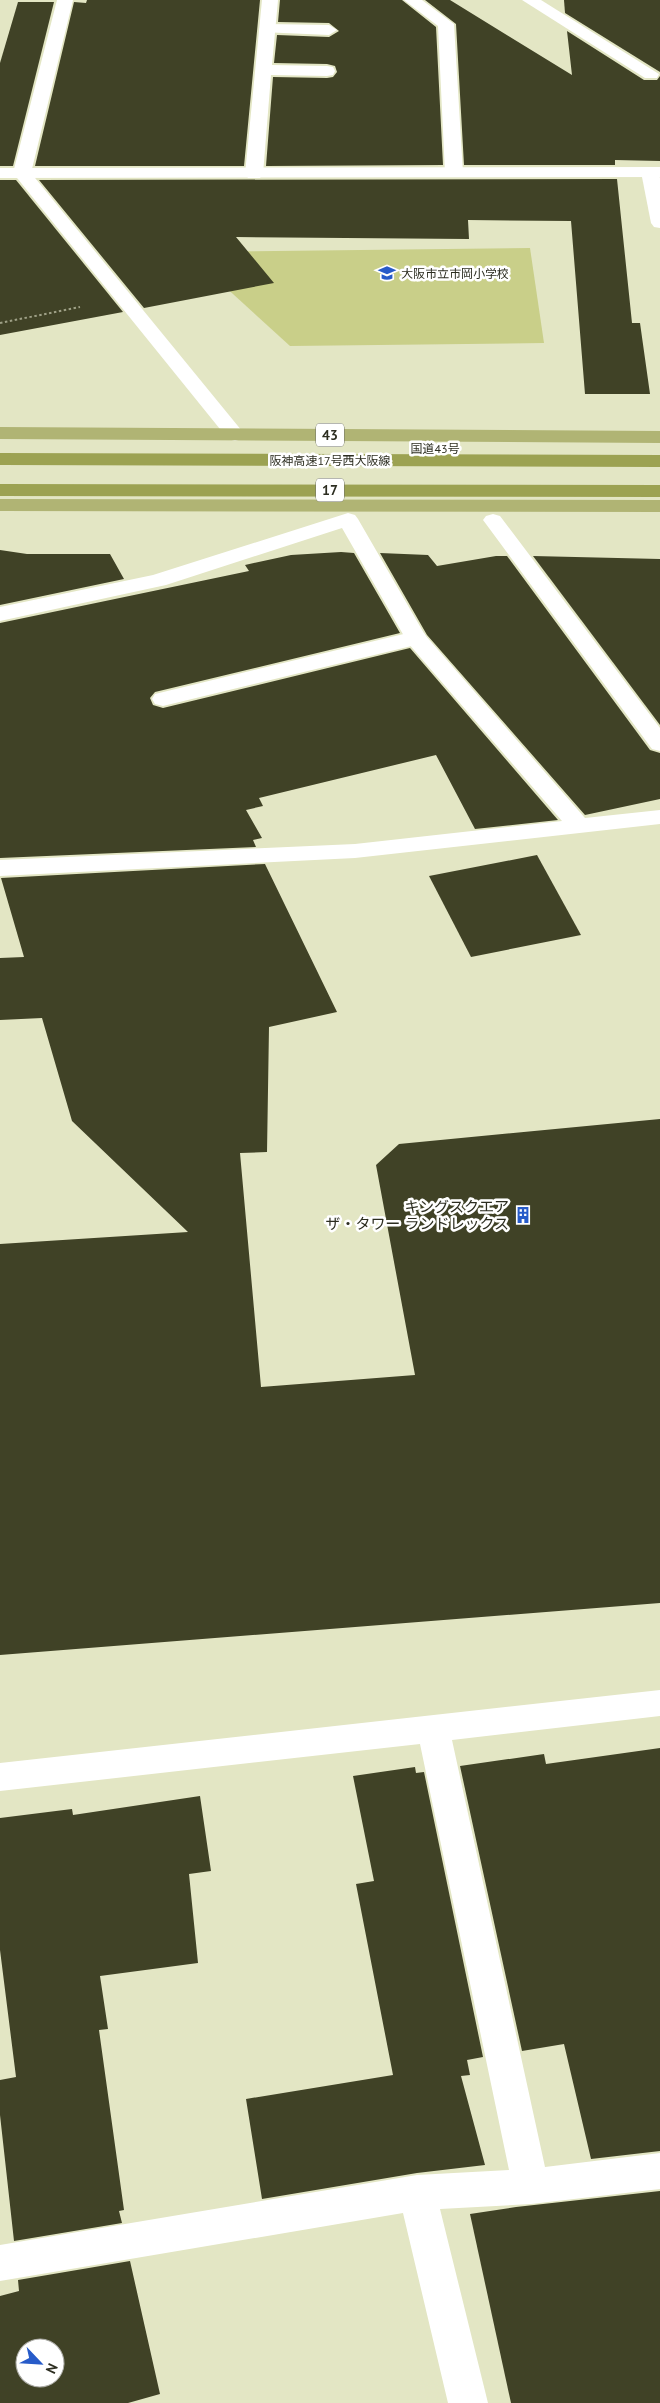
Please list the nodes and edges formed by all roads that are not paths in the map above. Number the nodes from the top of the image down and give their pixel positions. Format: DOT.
graph roads {
  1 [pos="65,0"];
  2 [pos="270,0"];
  3 [pos="412,0"];
  4 [pos="530,0"];
  5 [pos="267,29"];
  6 [pos="328,30"];
  7 [pos="262,70"];
  8 [pos="326,71"];
  9 [pos="651,74"];
  10 [pos="655,172"];
  11 [pos="0,173"];
  12 [pos="22,173"];
  13 [pos="454,173"];
  14 [pos="254,174"];
  15 [pos="660,223"];
  16 [pos="0,433"];
  17 [pos="235,435"];
  18 [pos="660,437"];
  19 [pos="0,446"];
  20 [pos="660,449"];
  21 [pos="0,459"];
  22 [pos="660,461"];
  23 [pos="0,490"];
  24 [pos="660,491"];
  25 [pos="0,505"];
  26 [pos="660,506"];
  27 [pos="0,519"];
  28 [pos="348,519"];
  29 [pos="660,519"];
  30 [pos="493,520"];
  31 [pos="0,614"];
  32 [pos="416,638"];
  33 [pos="163,699"];
  34 [pos="660,744"];
  35 [pos="660,817"];
  36 [pos="579,826"];
  37 [pos="0,868"];
  38 [pos="660,1703"];
  39 [pos="433,1729"];
  40 [pos="0,1777"];
  41 [pos="660,2170"];
  42 [pos="531,2186"];
  43 [pos="417,2193"];
  44 [pos="0,2263"];
  45 [pos="468,2403"];
  1 -- 12 [label="street"];
  2 -- 5 [label="street"];
  3 -- 13 [label="street"];
  4 -- 9 [label="street"];
  5 -- 6 [label="street"];
  5 -- 7 [label="street"];
  7 -- 8 [label="street"];
  7 -- 14 [label="street"];
  10 -- 13 [label="street"];
  10 -- 15 [label="street"];
  11 -- 12 [label="street"];
  12 -- 14 [label="street"];
  12 -- 17 [label="street"];
  13 -- 14 [label="street"];
  16 -- 17 [label="highway, 43"];
  17 -- 18 [label="highway, 43"];
  19 -- 20 [label="highway, 国道43号 / 43"];
  21 -- 22 [label="highway, 阪神高速17号西大阪線 / 17"];
  23 -- 24 [label="highway, 17"];
  25 -- 26 [label="highway"];
  27 -- 28 [label="highway"];
  28 -- 30 [label="highway"];
  28 -- 31 [label="street"];
  28 -- 32 [label="street"];
  29 -- 30 [label="highway"];
  30 -- 34 [label="street"];
  32 -- 33 [label="street"];
  32 -- 36 [label="street"];
  35 -- 36 [label="street"];
  36 -- 37 [label="street"];
  38 -- 39 [label="street"];
  39 -- 40 [label="street"];
  39 -- 42 [label="street"];
  41 -- 42 [label="street"];
  42 -- 43 [label="street"];
  43 -- 44 [label="street"];
  43 -- 45 [label="street"];
}
